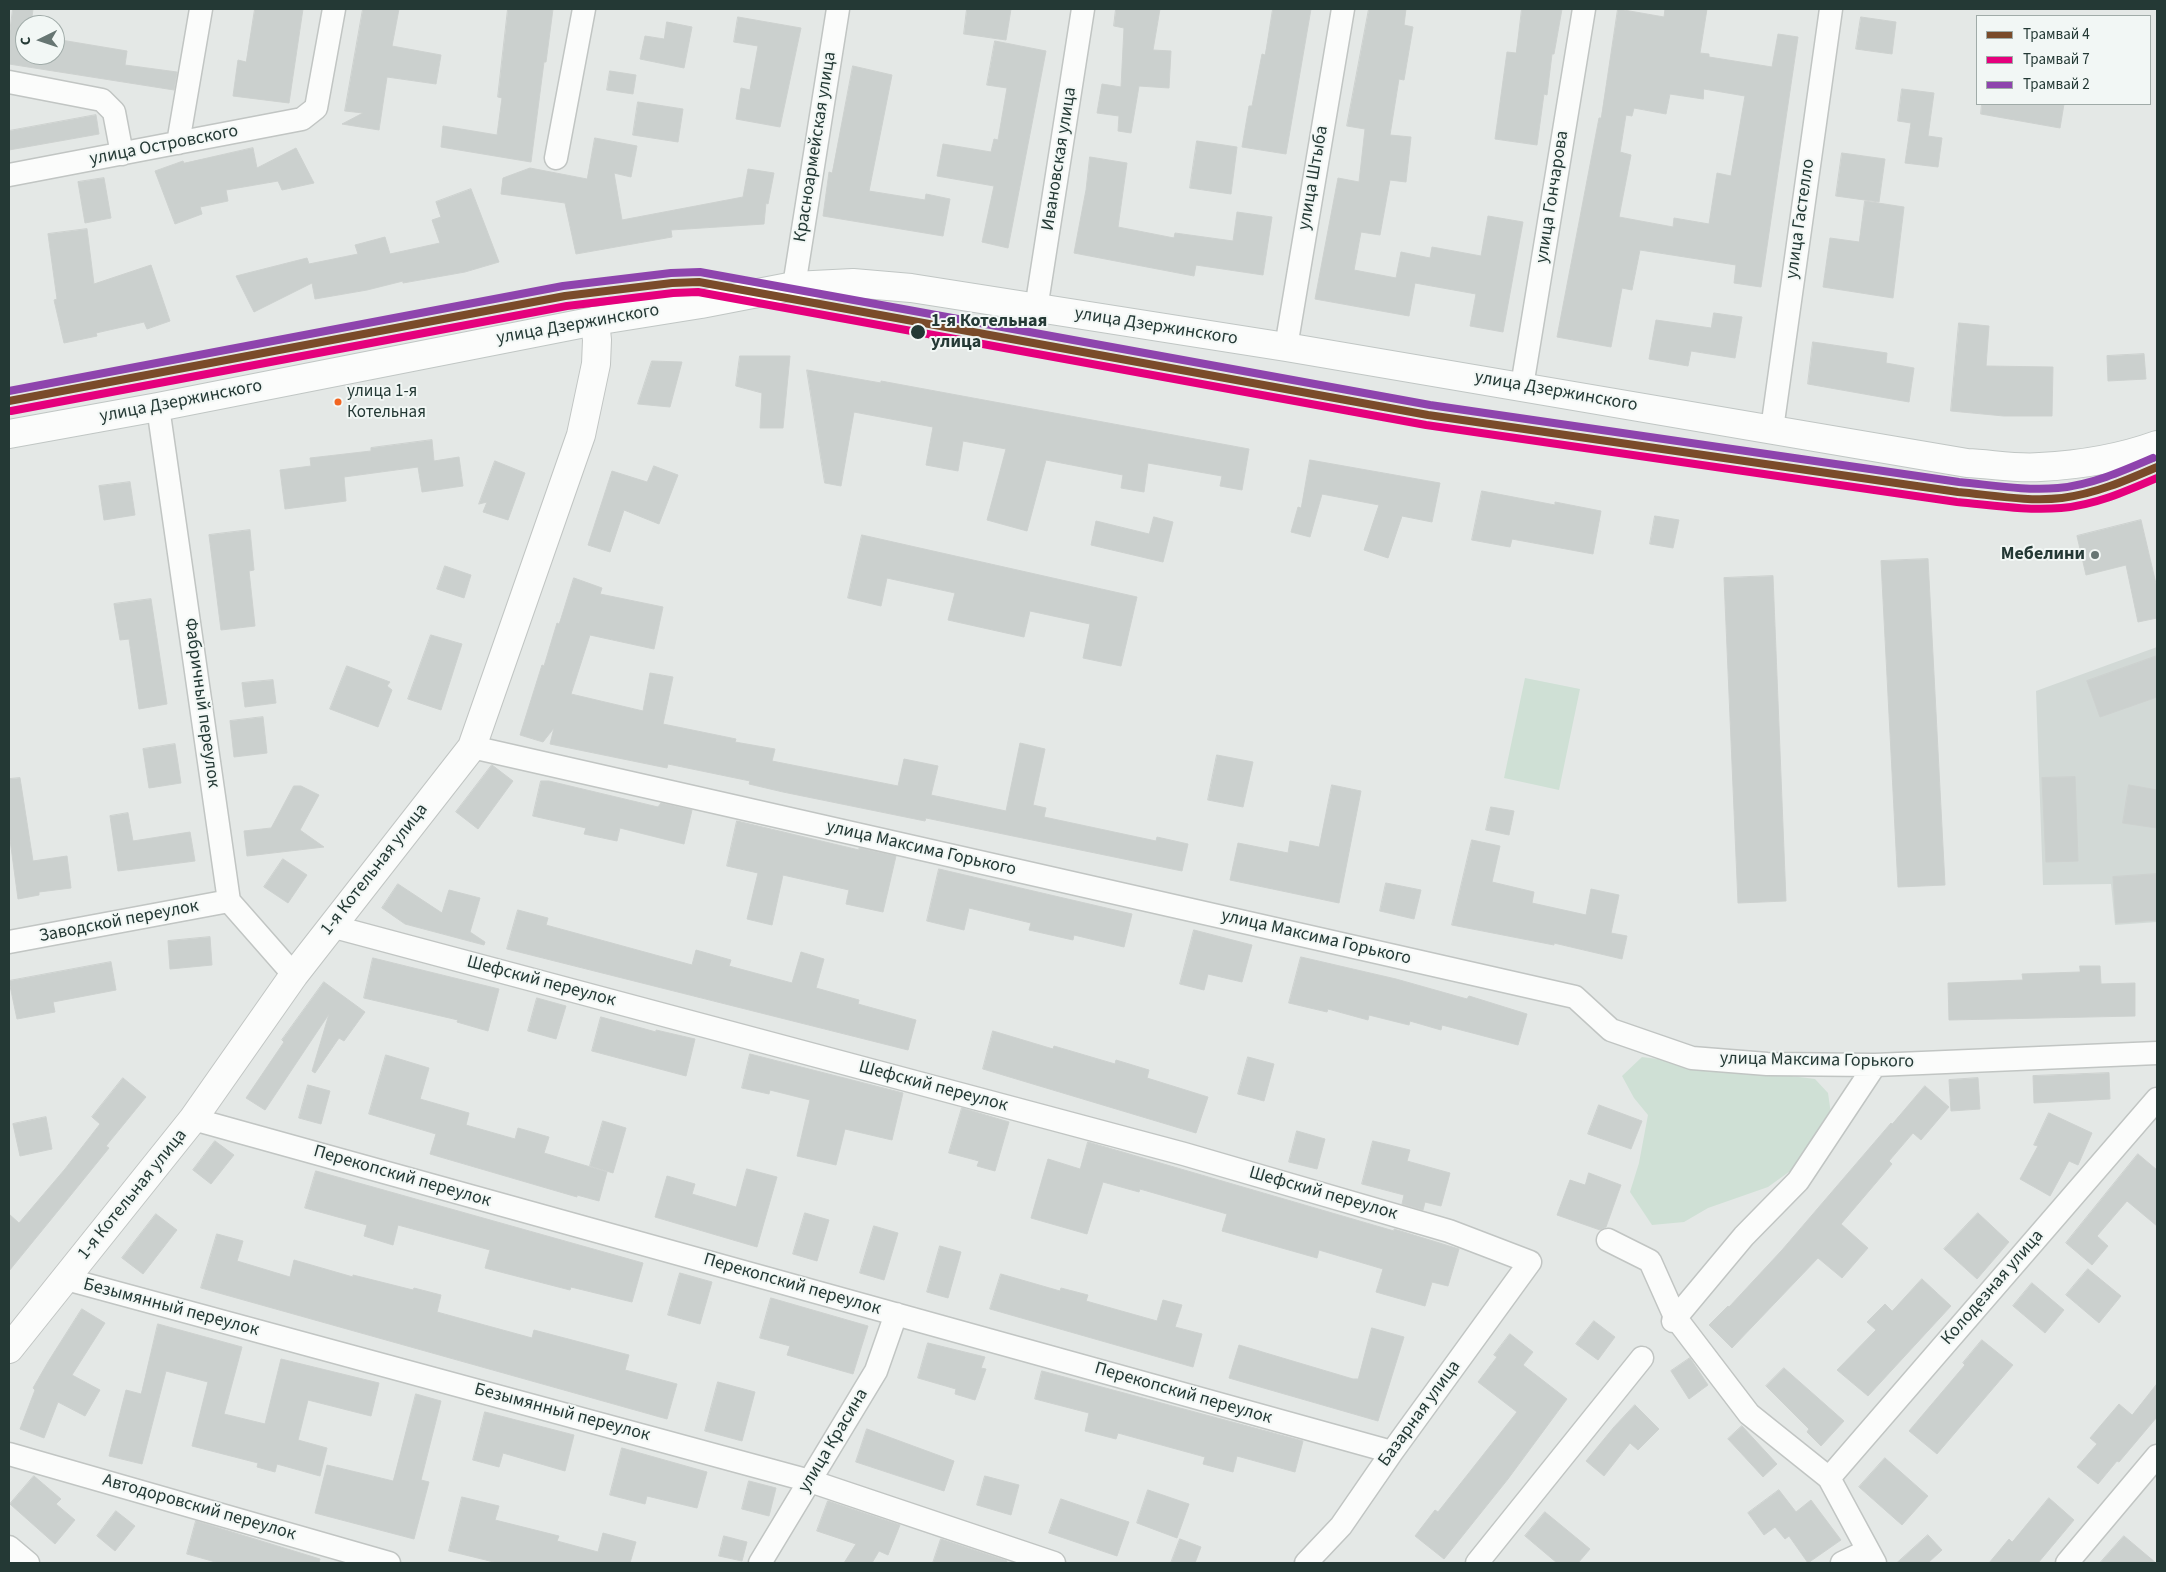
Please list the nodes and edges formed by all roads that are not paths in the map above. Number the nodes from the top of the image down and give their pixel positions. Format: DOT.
graph roads {
  1 [pos="201,9"];
  2 [pos="334,9"];
  3 [pos="584,9"];
  4 [pos="838,9"];
  5 [pos="1084,9"];
  6 [pos="1343,9"];
  7 [pos="1584,9"];
  8 [pos="1831,9"];
  9 [pos="9,82"];
  10 [pos="178,143"];
  11 [pos="122,154"];
  12 [pos="556,158"];
  13 [pos="9,175"];
  14 [pos="794,286"];
  15 [pos="1036,309"];
  16 [pos="595,321"];
  17 [pos="1286,347"];
  18 [pos="1522,386"];
  19 [pos="158,407"];
  20 [pos="1772,429"];
  21 [pos="9,434"];
  22 [pos="2157,445"];
  23 [pos="472,747"];
  24 [pos="229,901"];
  25 [pos="331,926"];
  26 [pos="9,942"];
  27 [pos="294,975"];
  28 [pos="2157,1053"];
  29 [pos="1875,1065"];
  30 [pos="2157,1099"];
  31 [pos="193,1119"];
  32 [pos="1608,1240"];
  33 [pos="1530,1262"];
  34 [pos="66,1279"];
  35 [pos="896,1314"];
  36 [pos="1674,1319"];
  37 [pos="9,1349"];
  38 [pos="1642,1358"];
  39 [pos="1392,1452"];
  40 [pos="9,1454"];
  41 [pos="2157,1456"];
  42 [pos="1829,1478"];
  43 [pos="810,1481"];
  44 [pos="9,1548"];
  45 [pos="1871,1557"];
  46 [pos="769,1560"];
  47 [pos="28,1563"];
  48 [pos="389,1563"];
  49 [pos="1054,1563"];
  50 [pos="1306,1563"];
  51 [pos="1477,1563"];
  52 [pos="1842,1563"];
  53 [pos="2067,1563"];
  1 -- 10 [label="street"];
  2 -- 10 [label="street, улица Островского"];
  3 -- 12 [label="street"];
  4 -- 14 [label="street, Красноармейская улица"];
  5 -- 15 [label="street, Ивановская улица"];
  6 -- 17 [label="street, улица Штыба"];
  7 -- 18 [label="street, улица Гончарова"];
  8 -- 20 [label="street, улица Гастелло"];
  9 -- 11 [label="street"];
  10 -- 11 [label="street, улица Островского"];
  11 -- 13 [label="street, улица Островского"];
  14 -- 15 [label="main road, улица Дзержинского"];
  14 -- 16 [label="main road, улица Дзержинского"];
  15 -- 17 [label="main road, улица Дзержинского"];
  16 -- 19 [label="main road, улица Дзержинского"];
  16 -- 23 [label="main road, 1-я Котельная улица"];
  17 -- 18 [label="main road, улица Дзержинского"];
  18 -- 20 [label="main road, улица Дзержинского"];
  19 -- 21 [label="main road, улица Дзержинского"];
  19 -- 24 [label="street, Фабричный переулок"];
  20 -- 22 [label="main road, улица Дзержинского"];
  23 -- 25 [label="main road, 1-я Котельная улица"];
  23 -- 29 [label="street, улица Максима Горького"];
  24 -- 26 [label="street, Заводской переулок"];
  24 -- 27 [label="street"];
  25 -- 27 [label="main road, 1-я Котельная улица"];
  25 -- 33 [label="street, Шефский переулок"];
  27 -- 31 [label="main road, 1-я Котельная улица"];
  28 -- 29 [label="street, улица Максима Горького"];
  29 -- 36 [label="street"];
  30 -- 42 [label="street, Колодезная улица"];
  31 -- 34 [label="main road, 1-я Котельная улица"];
  31 -- 35 [label="street, Перекопский переулок"];
  32 -- 36 [label="street"];
  33 -- 39 [label="street, Базарная улица"];
  34 -- 37 [label="main road, 1-я Котельная улица"];
  34 -- 43 [label="street, Безымянный переулок"];
  35 -- 39 [label="street, Перекопский переулок"];
  35 -- 43 [label="street, улица Красина"];
  36 -- 42 [label="street"];
  38 -- 51 [label="street"];
  39 -- 50 [label="street, Базарная улица"];
  40 -- 48 [label="street, Автодоровский переулок"];
  41 -- 53 [label="street"];
  42 -- 45 [label="street"];
  43 -- 46 [label="street, улица Красина"];
  43 -- 49 [label="street, Безымянный переулок"];
  44 -- 47 [label="street"];
  45 -- 52 [label="street"];
}
